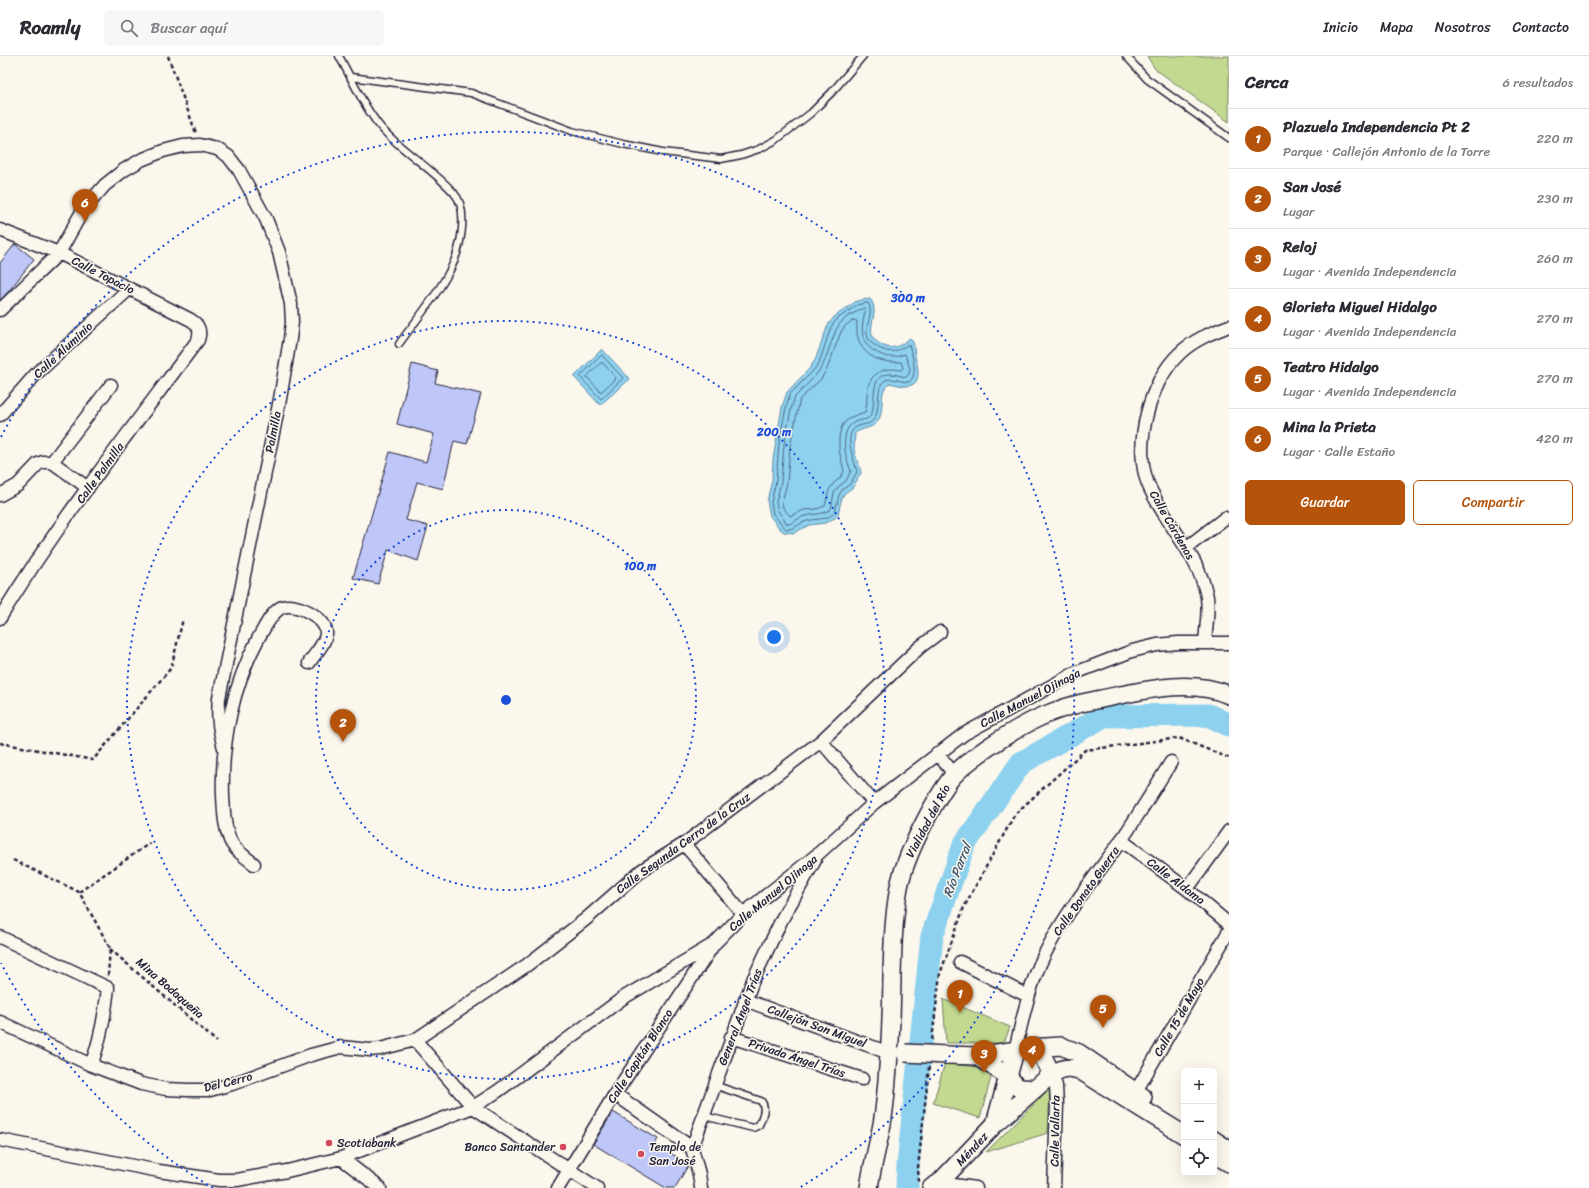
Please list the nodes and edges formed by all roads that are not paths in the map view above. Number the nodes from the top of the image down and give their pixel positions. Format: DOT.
graph roads {
  1 [pos="339,56"];
  2 [pos="863,56"];
  3 [pos="1126,56"];
  4 [pos="351,77"];
  5 [pos="1229,138"];
  6 [pos="0,230"];
  7 [pos="59,253"];
  8 [pos="129,289"];
  9 [pos="0,310"];
  10 [pos="1229,326"];
  11 [pos="199,330"];
  12 [pos="399,344"];
  13 [pos="111,385"];
  14 [pos="0,415"];
  15 [pos="52,462"];
  16 [pos="88,488"];
  17 [pos="0,495"];
  18 [pos="1225,518"];
  19 [pos="1186,548"];
  20 [pos="0,618"];
  21 [pos="940,632"];
  22 [pos="1206,642"];
  23 [pos="1229,643"];
  24 [pos="309,663"];
  25 [pos="1229,695"];
  26 [pos="821,741"];
  27 [pos="224,748"];
  28 [pos="937,753"];
  29 [pos="1171,762"];
  30 [pos="955,775"];
  31 [pos="874,803"];
  32 [pos="1229,831"];
  33 [pos="1121,840"];
  34 [pos="684,844"];
  35 [pos="818,854"];
  36 [pos="254,864"];
  37 [pos="1187,888"];
  38 [pos="743,914"];
  39 [pos="1229,924"];
  40 [pos="1229,931"];
  41 [pos="0,937"];
  42 [pos="714,944"];
  43 [pos="960,962"];
  44 [pos="1028,996"];
  45 [pos="745,1000"];
  46 [pos="0,1022"];
  47 [pos="731,1037"];
  48 [pos="415,1040"];
  49 [pos="1023,1049"];
  50 [pos="897,1053"];
  51 [pos="977,1056"];
  52 [pos="91,1065"];
  53 [pos="1052,1074"];
  54 [pos="1008,1076"];
  55 [pos="862,1079"];
  56 [pos="714,1085"];
  57 [pos="1035,1089"];
  58 [pos="614,1094"];
  59 [pos="1132,1097"];
  60 [pos="473,1106"];
  61 [pos="704,1116"];
  62 [pos="1181,1121"];
  63 [pos="995,1124"];
  64 [pos="1181,1134"];
  65 [pos="0,1140"];
  66 [pos="1217,1142"];
  67 [pos="692,1148"];
  68 [pos="1229,1150"];
  69 [pos="1217,1156"];
  70 [pos="341,1158"];
  71 [pos="1229,1163"];
  72 [pos="568,1170"];
  73 [pos="237,1180"];
  74 [pos="937,1186"];
  75 [pos="249,1188"];
  76 [pos="380,1188"];
  77 [pos="558,1188"];
  78 [pos="597,1188"];
  79 [pos="701,1188"];
  80 [pos="869,1188"];
  81 [pos="976,1188"];
  82 [pos="1054,1188"];
  1 -- 4 [label="lane"];
  2 -- 4 [label="lane"];
  3 -- 5 [label="lane"];
  4 -- 12 [label="lane"];
  6 -- 7 [label="street, Calle Topacio"];
  7 -- 8 [label="street, Calle Topacio"];
  7 -- 9 [label="street"];
  7 -- 27 [label="street, Palmilla"];
  8 -- 11 [label="street, Calle Topacio"];
  8 -- 14 [label="street, Calle Aluminio"];
  10 -- 19 [label="street, Calle Cárdenas"];
  11 -- 16 [label="street, Calle Palmilla"];
  13 -- 15 [label="street"];
  15 -- 16 [label="street"];
  15 -- 17 [label="street"];
  16 -- 20 [label="street, Calle Palmilla"];
  18 -- 19 [label="street"];
  19 -- 22 [label="street, Calle Cárdenas"];
  21 -- 26 [label="street, Calle Segunda Cerro de la Cruz"];
  22 -- 23 [label="street, Calle Manuel Ojinaga"];
  22 -- 28 [label="street, Calle Manuel Ojinaga"];
  24 -- 27 [label="street"];
  25 -- 30 [label="main road, Vialidad del Río"];
  26 -- 31 [label="street"];
  26 -- 34 [label="street, Calle Segunda Cerro de la Cruz"];
  27 -- 36 [label="street"];
  28 -- 30 [label="street"];
  28 -- 31 [label="street, Calle Manuel Ojinaga"];
  29 -- 33 [label="street, Calle Donato Guerra"];
  30 -- 50 [label="main road, Vialidad del Río"];
  31 -- 35 [label="street, Calle Manuel Ojinaga"];
  32 -- 37 [label="street"];
  33 -- 37 [label="street, Calle Aldama"];
  33 -- 44 [label="street, Calle Donato Guerra"];
  34 -- 38 [label="street"];
  34 -- 48 [label="street, Calle Segunda Cerro de la Cruz"];
  35 -- 38 [label="street, Calle Manuel Ojinaga"];
  35 -- 45 [label="street, General Angel Trías"];
  37 -- 39 [label="street, Calle Aldama"];
  38 -- 42 [label="street, Calle Manuel Ojinaga"];
  40 -- 59 [label="street, Calle 15 de Mayo"];
  41 -- 52 [label="street"];
  42 -- 58 [label="street, Calle Capitán Blanco"];
  42 -- 60 [label="street, Calle Manuel Ojinaga"];
  43 -- 44 [label="street"];
  44 -- 49 [label="street, Calle Donato Guerra"];
  45 -- 47 [label="street, General Angel Trías"];
  45 -- 50 [label="street, Callejón San Miguel"];
  46 -- 52 [label="street, Del Cerro"];
  47 -- 55 [label="street, Privada Ángel Trías"];
  47 -- 56 [label="street, General Angel Trías"];
  48 -- 52 [label="street, Del Cerro"];
  48 -- 60 [label="street"];
  49 -- 51 [label="main road"];
  49 -- 53 [label="main road"];
  49 -- 54 [label="main road"];
  49 -- 59 [label="main road"];
  50 -- 51 [label="main road, bridge"];
  50 -- 80 [label="main road, Vialidad del Río"];
  51 -- 54 [label="main road"];
  53 -- 57 [label="main road"];
  53 -- 59 [label="main road"];
  53 -- 82 [label="street, Calle Vallarta"];
  54 -- 57 [label="main road"];
  54 -- 63 [label="main road"];
  56 -- 61 [label="street, General Angel Trías"];
  56 -- 61 [label="lane"];
  57 -- 63 [label="main road, Méndez"];
  58 -- 67 [label="street"];
  58 -- 72 [label="street, Calle Capitán Blanco"];
  59 -- 62 [label="main road"];
  59 -- 64 [label="main road"];
  60 -- 70 [label="street, Calle Manuel Ojinaga"];
  60 -- 72 [label="street"];
  61 -- 67 [label="street, General Angel Trías"];
  63 -- 74 [label="main road, Méndez"];
  65 -- 73 [label="street, Calle Manuel Ojinaga"];
  66 -- 68 [label="main road"];
  67 -- 79 [label="street"];
  69 -- 71 [label="main road"];
  70 -- 73 [label="street, Calle Manuel Ojinaga"];
  70 -- 76 [label="street"];
  72 -- 77 [label="street, Calle Capitán Blanco"];
  72 -- 78 [label="street"];
  73 -- 75 [label="street"];
  74 -- 81 [label="street"];
}
